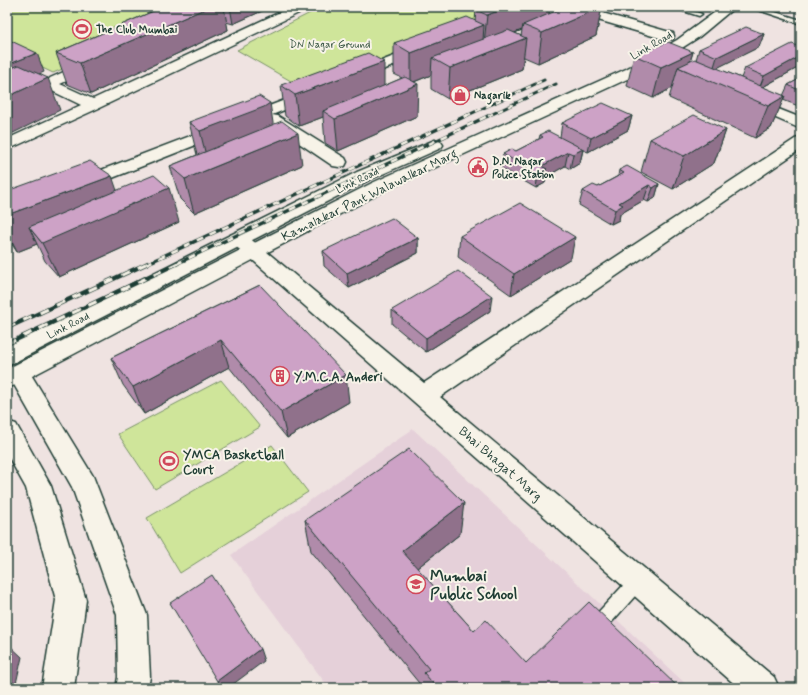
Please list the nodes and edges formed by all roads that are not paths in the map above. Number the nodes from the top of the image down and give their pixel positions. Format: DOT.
graph roads {
  1 [pos="301,7"];
  2 [pos="568,7"];
  3 [pos="674,7"];
  4 [pos="752,7"];
  5 [pos="713,11"];
  6 [pos="801,22"];
  7 [pos="226,26"];
  8 [pos="246,33"];
  9 [pos="668,36"];
  10 [pos="438,43"];
  11 [pos="104,59"];
  12 [pos="653,60"];
  13 [pos="343,82"];
  14 [pos="328,88"];
  15 [pos="738,97"];
  16 [pos="94,104"];
  17 [pos="263,113"];
  18 [pos="801,124"];
  19 [pos="801,142"];
  20 [pos="7,145"];
  21 [pos="339,162"];
  22 [pos="65,190"];
  23 [pos="246,245"];
  24 [pos="9,364"];
  25 [pos="423,396"];
  26 [pos="7,431"];
  27 [pos="638,581"];
  28 [pos="596,627"];
  29 [pos="58,688"];
  30 [pos="132,688"];
  31 [pos="763,688"];
  1 -- 8 [label="street"];
  2 -- 9 [label="street"];
  3 -- 5 [label="lane"];
  4 -- 6 [label="lane"];
  5 -- 9 [label="street, Link Road"];
  5 -- 12 [label="street, Kamalakar Pant Walawalkar Marg"];
  7 -- 8 [label="street"];
  8 -- 16 [label="street"];
  9 -- 12 [label="street, Link Road"];
  10 -- 13 [label="street"];
  11 -- 16 [label="street"];
  12 -- 23 [label="street, Kamalakar Pant Walawalkar Marg"];
  14 -- 17 [label="street"];
  15 -- 18 [label="street"];
  16 -- 20 [label="street"];
  17 -- 21 [label="street"];
  17 -- 22 [label="street"];
  19 -- 25 [label="street"];
  23 -- 24 [label="street, Kamalakar Pant Walawalkar Marg"];
  23 -- 25 [label="street, Bhai Bhagat Marg"];
  24 -- 30 [label="street"];
  25 -- 27 [label="street, Bhai Bhagat Marg"];
  26 -- 29 [label="street"];
  27 -- 28 [label="lane"];
  27 -- 31 [label="street, Bhai Bhagat Marg"];
}
